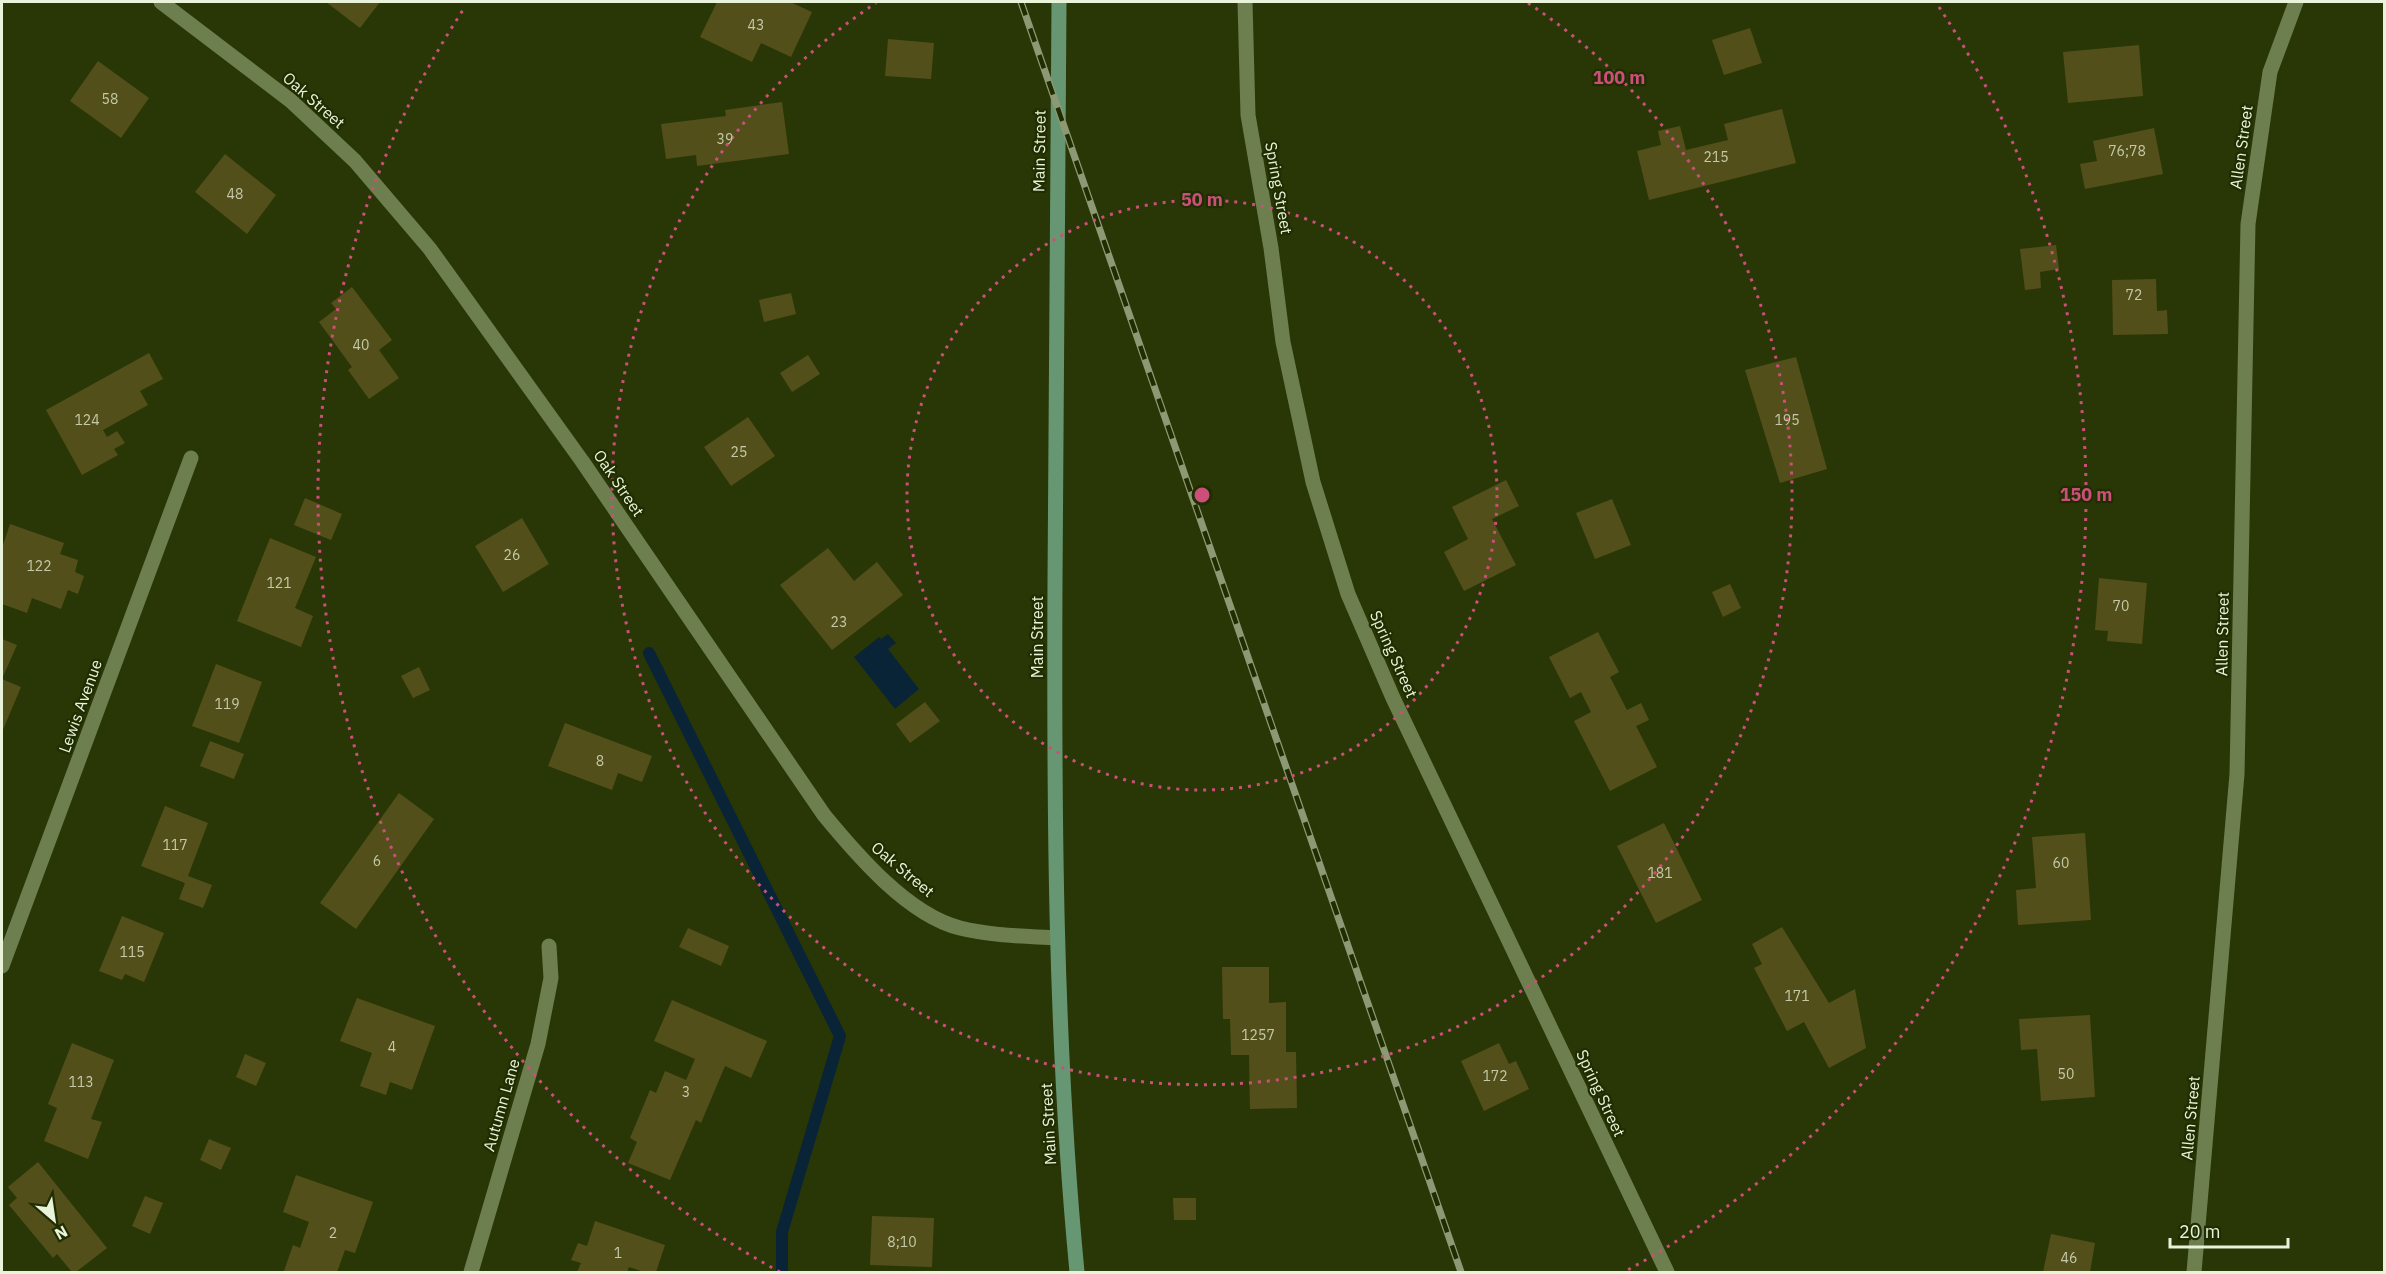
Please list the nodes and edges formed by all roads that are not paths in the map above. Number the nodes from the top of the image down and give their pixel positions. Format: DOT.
graph roads {
  1 [pos="160,2"];
  2 [pos="1059,2"];
  3 [pos="1245,2"];
  4 [pos="2296,2"];
  5 [pos="190,458"];
  6 [pos="1057,938"];
  7 [pos="549,946"];
  8 [pos="2,966"];
  9 [pos="471,1272"];
  10 [pos="1077,1272"];
  11 [pos="1667,1272"];
  12 [pos="2194,1272"];
  1 -- 6 [label="street, Oak Street"];
  2 -- 6 [label="main road, Main Street"];
  3 -- 11 [label="street, Spring Street"];
  4 -- 12 [label="street, Allen Street"];
  5 -- 8 [label="street, Lewis Avenue"];
  6 -- 10 [label="main road, Main Street"];
  7 -- 9 [label="street, Autumn Lane"];
}
